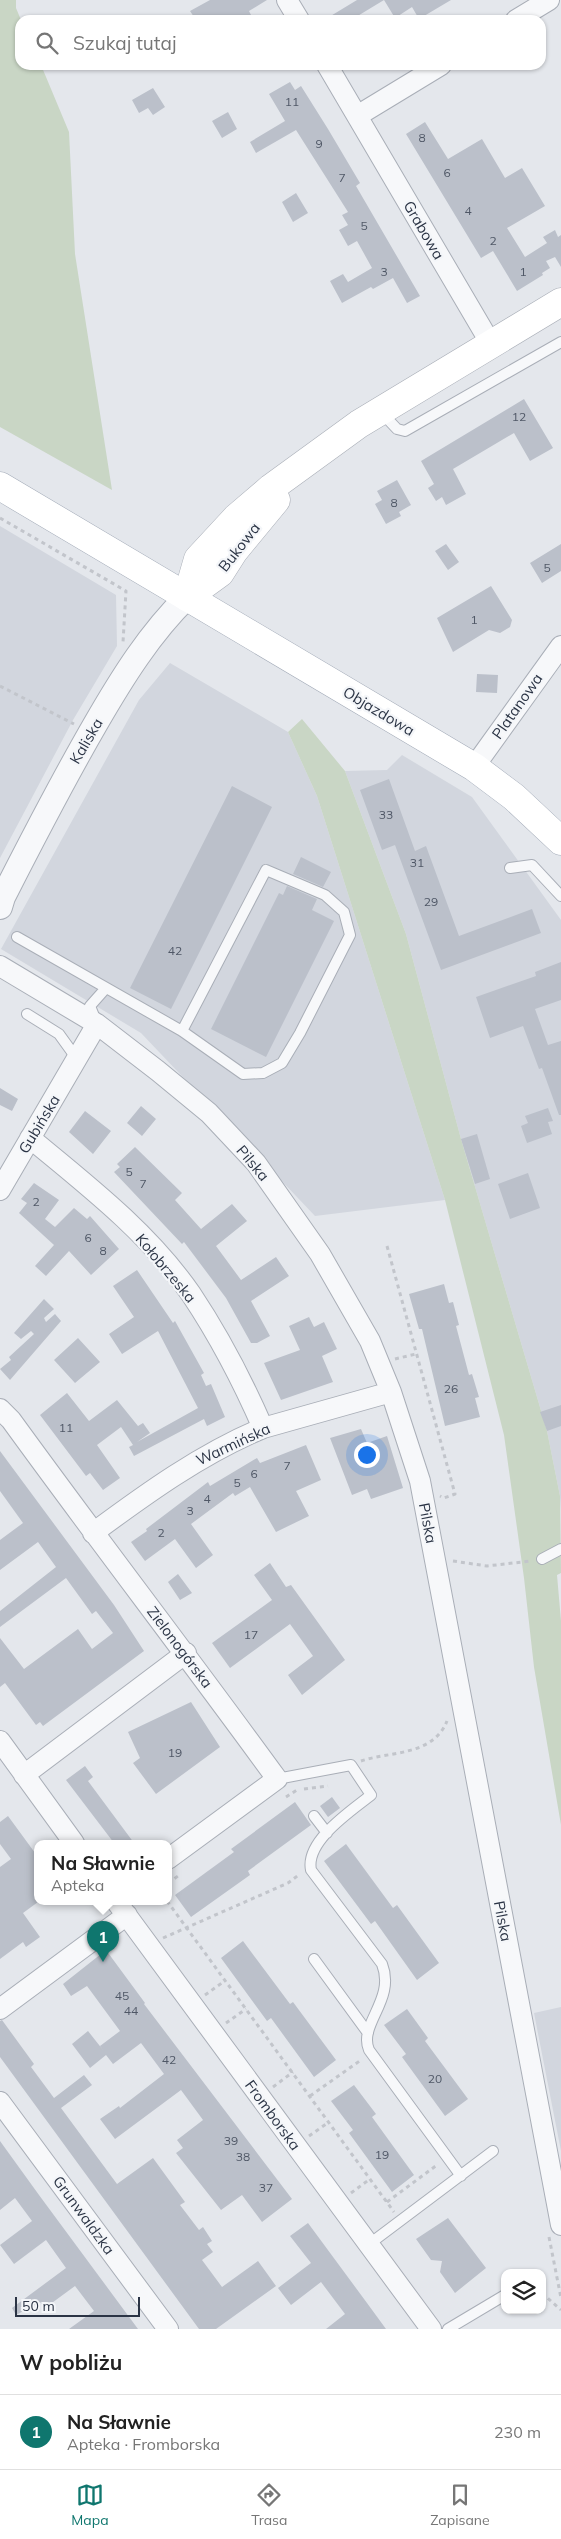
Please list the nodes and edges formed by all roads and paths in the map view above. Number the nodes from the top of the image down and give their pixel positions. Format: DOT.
graph roads {
  1 [pos="287,0"];
  2 [pos="549,0"];
  3 [pos="296,15"];
  4 [pos="524,15"];
  5 [pos="329,70"];
  6 [pos="433,70"];
  7 [pos="357,116"];
  8 [pos="561,302"];
  9 [pos="561,342"];
  10 [pos="491,344"];
  11 [pos="380,411"];
  12 [pos="0,486"];
  13 [pos="0,518"];
  14 [pos="187,597"];
  15 [pos="561,646"];
  16 [pos="123,650"];
  17 [pos="0,686"];
  18 [pos="77,726"];
  19 [pos="474,767"];
  20 [pos="561,841"];
  21 [pos="510,868"];
  22 [pos="561,896"];
  23 [pos="1,902"];
  24 [pos="17,937"];
  25 [pos="4,970"];
  26 [pos="106,988"];
  27 [pos="27,1014"];
  28 [pos="97,1024"];
  29 [pos="182,1031"];
  30 [pos="78,1059"];
  31 [pos="30,1138"];
  32 [pos="0,1190"];
  33 [pos="386,1246"];
  34 [pos="392,1392"];
  35 [pos="0,1409"];
  36 [pos="263,1428"];
  37 [pos="422,1495"];
  38 [pos="93,1533"];
  39 [pos="561,1549"];
  40 [pos="542,1559"];
  41 [pos="435,1563"];
  42 [pos="186,1653"];
  43 [pos="451,1724"];
  44 [pos="0,1742"];
  45 [pos="351,1764"];
  46 [pos="24,1775"];
  47 [pos="277,1780"];
  48 [pos="328,1786"];
  49 [pos="296,1790"];
  50 [pos="314,1816"];
  51 [pos="327,1833"];
  52 [pos="72,1840"];
  53 [pos="172,1856"];
  54 [pos="312,1870"];
  55 [pos="170,1905"];
  56 [pos="122,1908"];
  57 [pos="187,1928"];
  58 [pos="163,1938"];
  59 [pos="314,1959"];
  60 [pos="226,1980"];
  61 [pos="205,1995"];
  62 [pos="0,2009"];
  63 [pos="246,2009"];
  64 [pos="226,2024"];
  65 [pos="368,2033"];
  66 [pos="371,2053"];
  67 [pos="293,2072"];
  68 [pos="272,2087"];
  69 [pos="310,2096"];
  70 [pos="0,2102"];
  71 [pos="329,2122"];
  72 [pos="309,2136"];
  73 [pos="493,2151"];
  74 [pos="461,2176"];
  75 [pos="370,2179"];
  76 [pos="350,2194"];
  77 [pos="400,2220"];
  78 [pos="555,2229"];
  79 [pos="368,2245"];
  80 [pos="501,2297"];
  81 [pos="546,2297"];
  82 [pos="561,2298"];
  83 [pos="561,2310"];
  84 [pos="168,2329"];
  85 [pos="431,2329"];
  86 [pos="448,2329"];
  1 -- 3 [label="street"];
  2 -- 4 [label="street"];
  5 -- 7 [label="street, Grabowa"];
  6 -- 7 [label="street"];
  7 -- 10 [label="street, Grabowa"];
  8 -- 10 [label="main road, Bukowa"];
  9 -- 11 [label="lane"];
  10 -- 11 [label="main road, Bukowa"];
  11 -- 14 [label="main road, Bukowa"];
  12 -- 14 [label="main road, Objazdowa"];
  13 -- 16 [label="path"];
  14 -- 19 [label="main road, Objazdowa"];
  14 -- 23 [label="street, Kaliska"];
  15 -- 19 [label="street, Platanowa"];
  17 -- 18 [label="path"];
  19 -- 20 [label="main road, Objazdowa"];
  21 -- 22 [label="lane"];
  24 -- 26 [label="lane"];
  25 -- 28 [label="street, Pilska"];
  26 -- 28 [label="lane"];
  26 -- 29 [label="lane"];
  27 -- 30 [label="lane"];
  28 -- 30 [label="street, Gubińska"];
  28 -- 34 [label="street, Pilska"];
  29 -- 29 [label="lane"];
  30 -- 31 [label="street, Gubińska"];
  31 -- 32 [label="street, Gubińska"];
  31 -- 36 [label="street, Kołobrzeska"];
  33 -- 37 [label="path"];
  34 -- 36 [label="street, Warmińska"];
  34 -- 37 [label="street, Pilska"];
  35 -- 38 [label="street, Zielonogórska"];
  36 -- 38 [label="street, Warmińska"];
  37 -- 41 [label="street, Pilska"];
  38 -- 42 [label="street, Zielonogórska"];
  39 -- 40 [label="lane"];
  40 -- 41 [label="path"];
  41 -- 78 [label="street, Pilska"];
  42 -- 46 [label="street"];
  42 -- 47 [label="street, Zielonogórska"];
  43 -- 45 [label="path"];
  44 -- 46 [label="street"];
  45 -- 47 [label="lane"];
  45 -- 51 [label="lane"];
  46 -- 52 [label="street"];
  47 -- 53 [label="street"];
  48 -- 49 [label="path"];
  50 -- 51 [label="lane"];
  51 -- 54 [label="lane"];
  54 -- 57 [label="path"];
  54 -- 65 [label="lane"];
  55 -- 57 [label="path"];
  56 -- 62 [label="street"];
  56 -- 79 [label="street, Fromborska"];
  57 -- 58 [label="path"];
  57 -- 60 [label="path"];
  59 -- 65 [label="lane"];
  60 -- 61 [label="path"];
  60 -- 63 [label="path"];
  63 -- 64 [label="path"];
  63 -- 67 [label="path"];
  65 -- 66 [label="lane"];
  66 -- 69 [label="path"];
  66 -- 74 [label="lane"];
  67 -- 68 [label="path"];
  67 -- 69 [label="path"];
  69 -- 71 [label="path"];
  70 -- 84 [label="street, Grunwaldzka"];
  71 -- 72 [label="path"];
  71 -- 75 [label="path"];
  73 -- 74 [label="lane"];
  74 -- 77 [label="lane"];
  75 -- 76 [label="path"];
  75 -- 77 [label="path"];
  77 -- 79 [label="lane"];
  78 -- 82 [label="path"];
  79 -- 85 [label="street, Fromborska"];
  80 -- 86 [label="lane"];
  81 -- 83 [label="path"];
}
